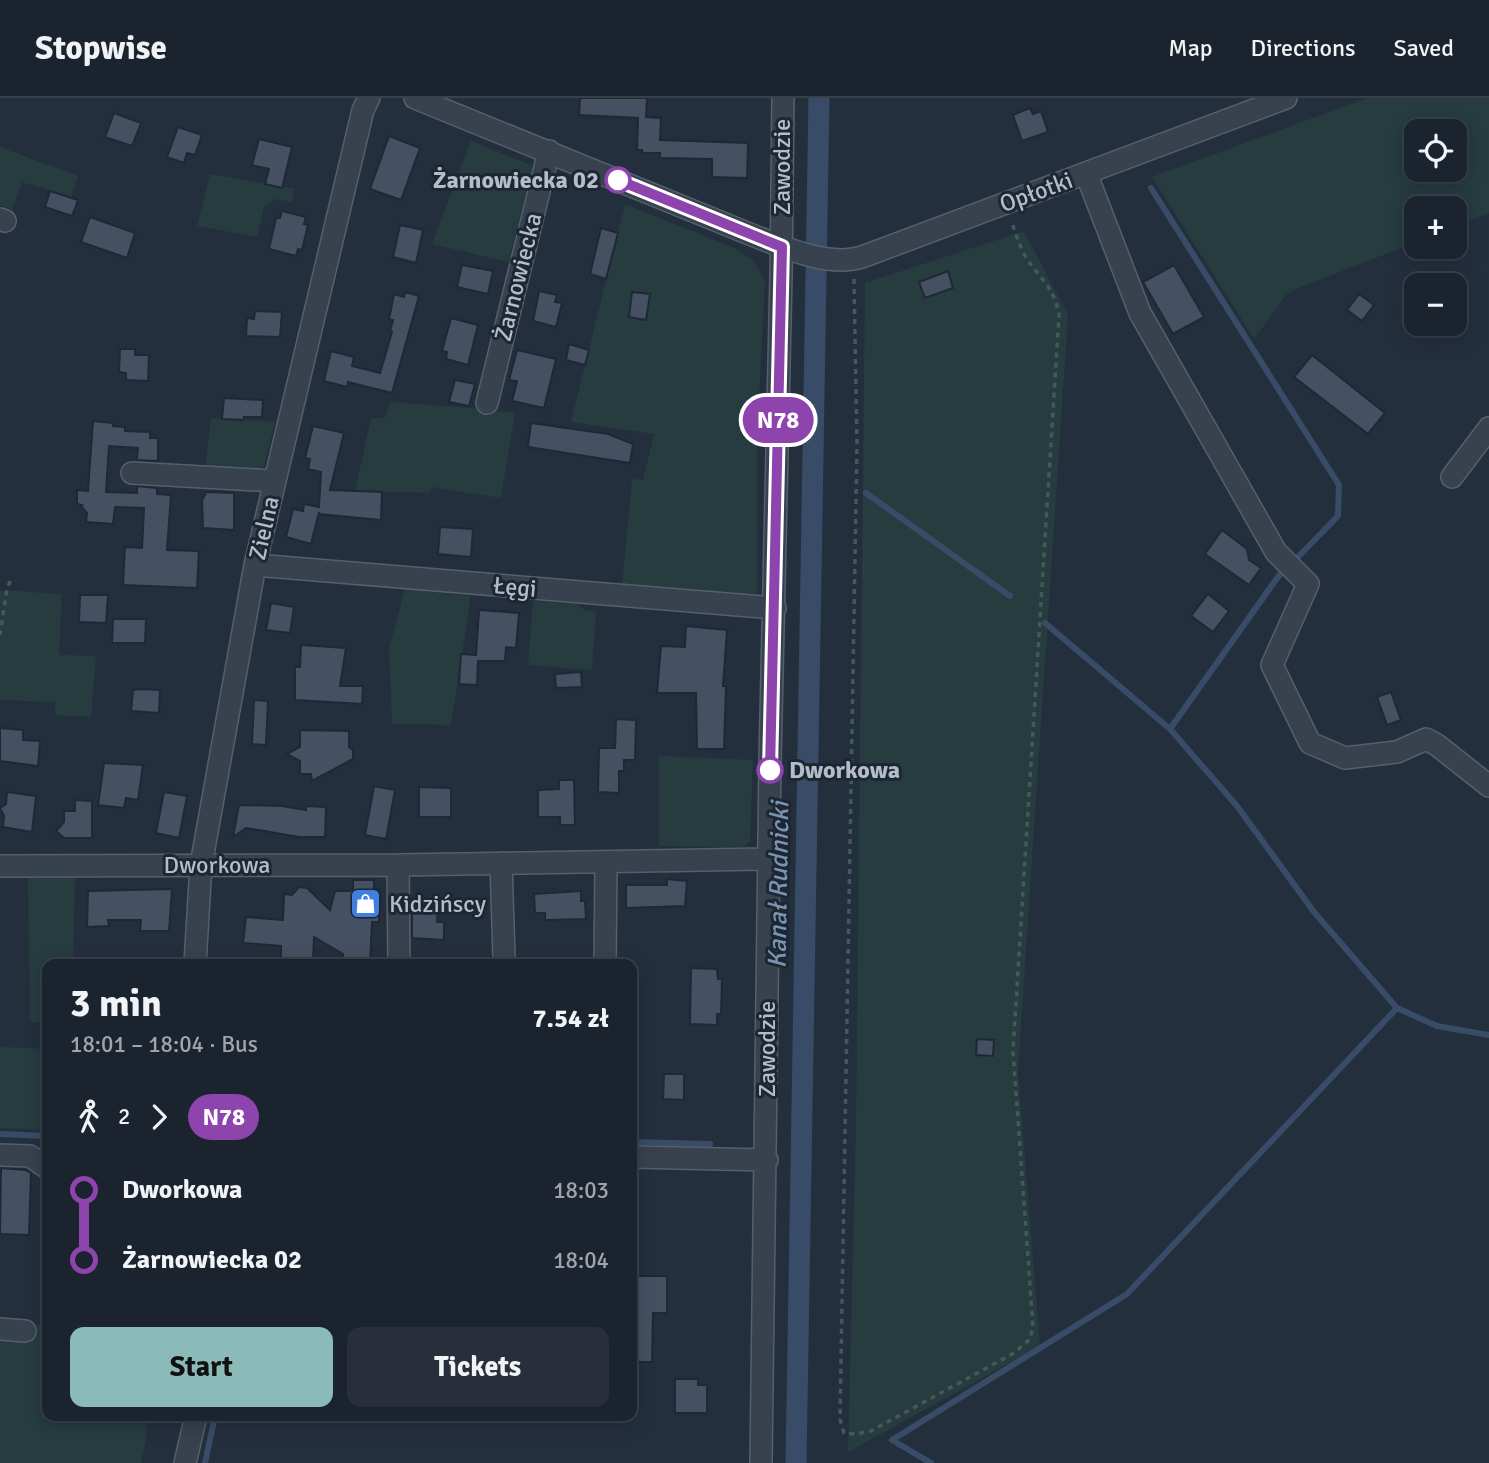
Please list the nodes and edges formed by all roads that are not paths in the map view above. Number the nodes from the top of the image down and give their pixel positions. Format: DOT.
graph roads {
  1 [pos="369,98"];
  2 [pos="415,98"];
  3 [pos="783,98"];
  4 [pos="1286,98"];
  5 [pos="549,151"];
  6 [pos="1086,173"];
  7 [pos="782,247"];
  8 [pos="487,403"];
  9 [pos="1489,428"];
  10 [pos="132,473"];
  11 [pos="1452,477"];
  12 [pos="275,481"];
  13 [pos="255,565"];
  14 [pos="775,608"];
  15 [pos="1489,786"];
  16 [pos="769,859"];
  17 [pos="606,862"];
  18 [pos="501,863"];
  19 [pos="201,865"];
  20 [pos="398,865"];
  21 [pos="0,866"];
  22 [pos="504,957"];
  23 [pos="195,959"];
  24 [pos="399,959"];
  25 [pos="605,959"];
  26 [pos="0,1155"];
  27 [pos="637,1157"];
  28 [pos="766,1160"];
  29 [pos="42,1164"];
  30 [pos="0,1329"];
  31 [pos="25,1331"];
  32 [pos="195,1421"];
  33 [pos="185,1463"];
  34 [pos="761,1463"];
  1 -- 12 [label="street, Zielna"];
  2 -- 5 [label="street, Opłotki"];
  3 -- 7 [label="street, Zawodzie"];
  4 -- 6 [label="street, Opłotki"];
  5 -- 7 [label="street, Opłotki"];
  5 -- 8 [label="street, Żarnowiecka"];
  6 -- 7 [label="street, Opłotki"];
  6 -- 15 [label="street"];
  7 -- 14 [label="street, Zawodzie"];
  9 -- 11 [label="street"];
  10 -- 12 [label="street"];
  12 -- 13 [label="street, Zielna"];
  13 -- 14 [label="street, Łęgi"];
  13 -- 19 [label="street, Zielna"];
  14 -- 16 [label="street, Zawodzie"];
  16 -- 17 [label="street, Dworkowa"];
  16 -- 28 [label="street, Zawodzie"];
  17 -- 18 [label="street, Dworkowa"];
  17 -- 25 [label="street"];
  18 -- 20 [label="street, Dworkowa"];
  18 -- 22 [label="street"];
  19 -- 20 [label="street, Dworkowa"];
  19 -- 21 [label="street, Dworkowa"];
  19 -- 23 [label="street, Zielna"];
  20 -- 24 [label="street"];
  26 -- 29 [label="street"];
  27 -- 28 [label="street"];
  28 -- 34 [label="street, Zawodzie"];
  30 -- 31 [label="street"];
  32 -- 33 [label="street"];
}
